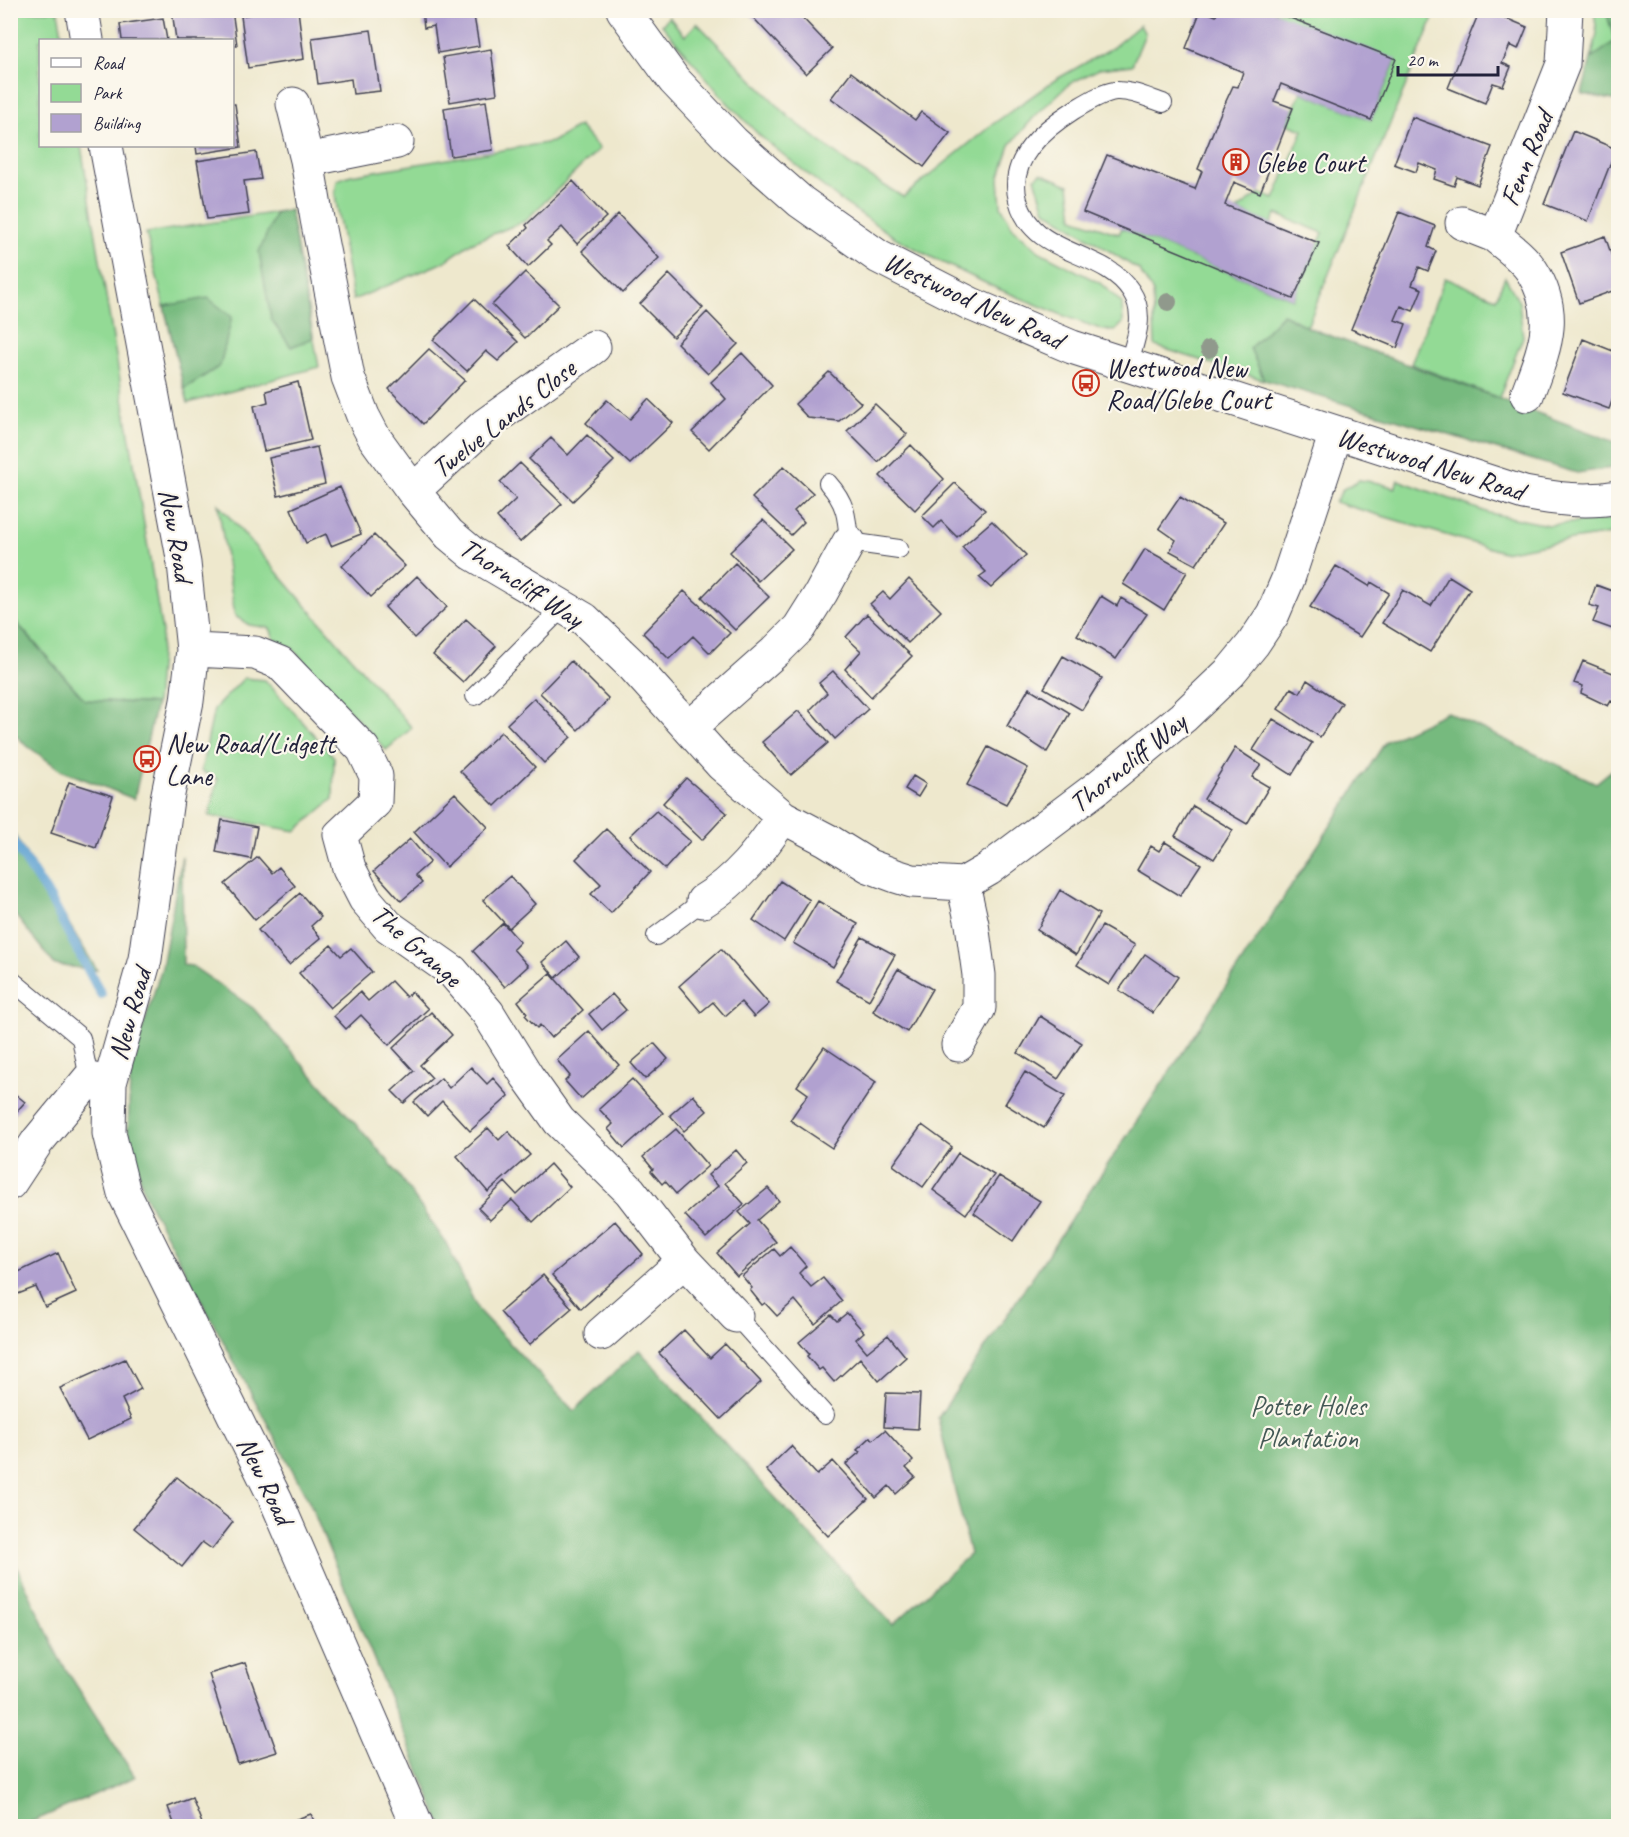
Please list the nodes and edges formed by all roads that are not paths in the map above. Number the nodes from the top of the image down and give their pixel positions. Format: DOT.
graph roads {
  1 [pos="82,10"];
  2 [pos="623,10"];
  3 [pos="1566,10"];
  4 [pos="87,39"];
  5 [pos="1163,103"];
  6 [pos="293,104"];
  7 [pos="397,142"];
  8 [pos="106,147"];
  9 [pos="307,160"];
  10 [pos="1462,223"];
  11 [pos="1495,236"];
  12 [pos="594,347"];
  13 [pos="1128,365"];
  14 [pos="1527,395"];
  15 [pos="1336,433"];
  16 [pos="828,483"];
  17 [pos="413,491"];
  18 [pos="1618,497"];
  19 [pos="849,542"];
  20 [pos="899,549"];
  21 [pos="563,607"];
  22 [pos="193,650"];
  23 [pos="475,696"];
  24 [pos="689,728"];
  25 [pos="783,817"];
  26 [pos="963,884"];
  27 [pos="703,901"];
  28 [pos="656,936"];
  29 [pos="10,978"];
  30 [pos="958,1045"];
  31 [pos="99,1081"];
  32 [pos="10,1183"];
  33 [pos="684,1261"];
  34 [pos="736,1316"];
  35 [pos="601,1334"];
  36 [pos="825,1416"];
  37 [pos="417,1827"];
  1 -- 4 [label="street"];
  2 -- 13 [label="street, Westwood New Road"];
  3 -- 11 [label="street, Fenn Road"];
  5 -- 13 [label="lane"];
  6 -- 9 [label="street, Thorncliff Way"];
  7 -- 9 [label="street"];
  8 -- 22 [label="street, New Road"];
  9 -- 17 [label="street, Thorncliff Way"];
  10 -- 11 [label="street, Fenn Road"];
  11 -- 14 [label="street, Fenn Road"];
  12 -- 17 [label="street, Twelve Lands Close"];
  13 -- 15 [label="street, Westwood New Road"];
  15 -- 18 [label="street, Westwood New Road"];
  15 -- 26 [label="street, Thorncliff Way"];
  16 -- 19 [label="lane"];
  17 -- 21 [label="street, Thorncliff Way"];
  19 -- 20 [label="lane"];
  19 -- 24 [label="street"];
  21 -- 23 [label="lane"];
  21 -- 24 [label="street, Thorncliff Way"];
  22 -- 31 [label="street, New Road"];
  22 -- 33 [label="street, The Grange"];
  24 -- 25 [label="street, Thorncliff Way"];
  25 -- 26 [label="street, Thorncliff Way"];
  25 -- 27 [label="street"];
  26 -- 30 [label="street"];
  27 -- 28 [label="lane"];
  29 -- 31 [label="lane"];
  31 -- 32 [label="street"];
  31 -- 37 [label="street, New Road"];
  33 -- 34 [label="street, The Grange"];
  33 -- 35 [label="street"];
  34 -- 36 [label="lane"];
}
